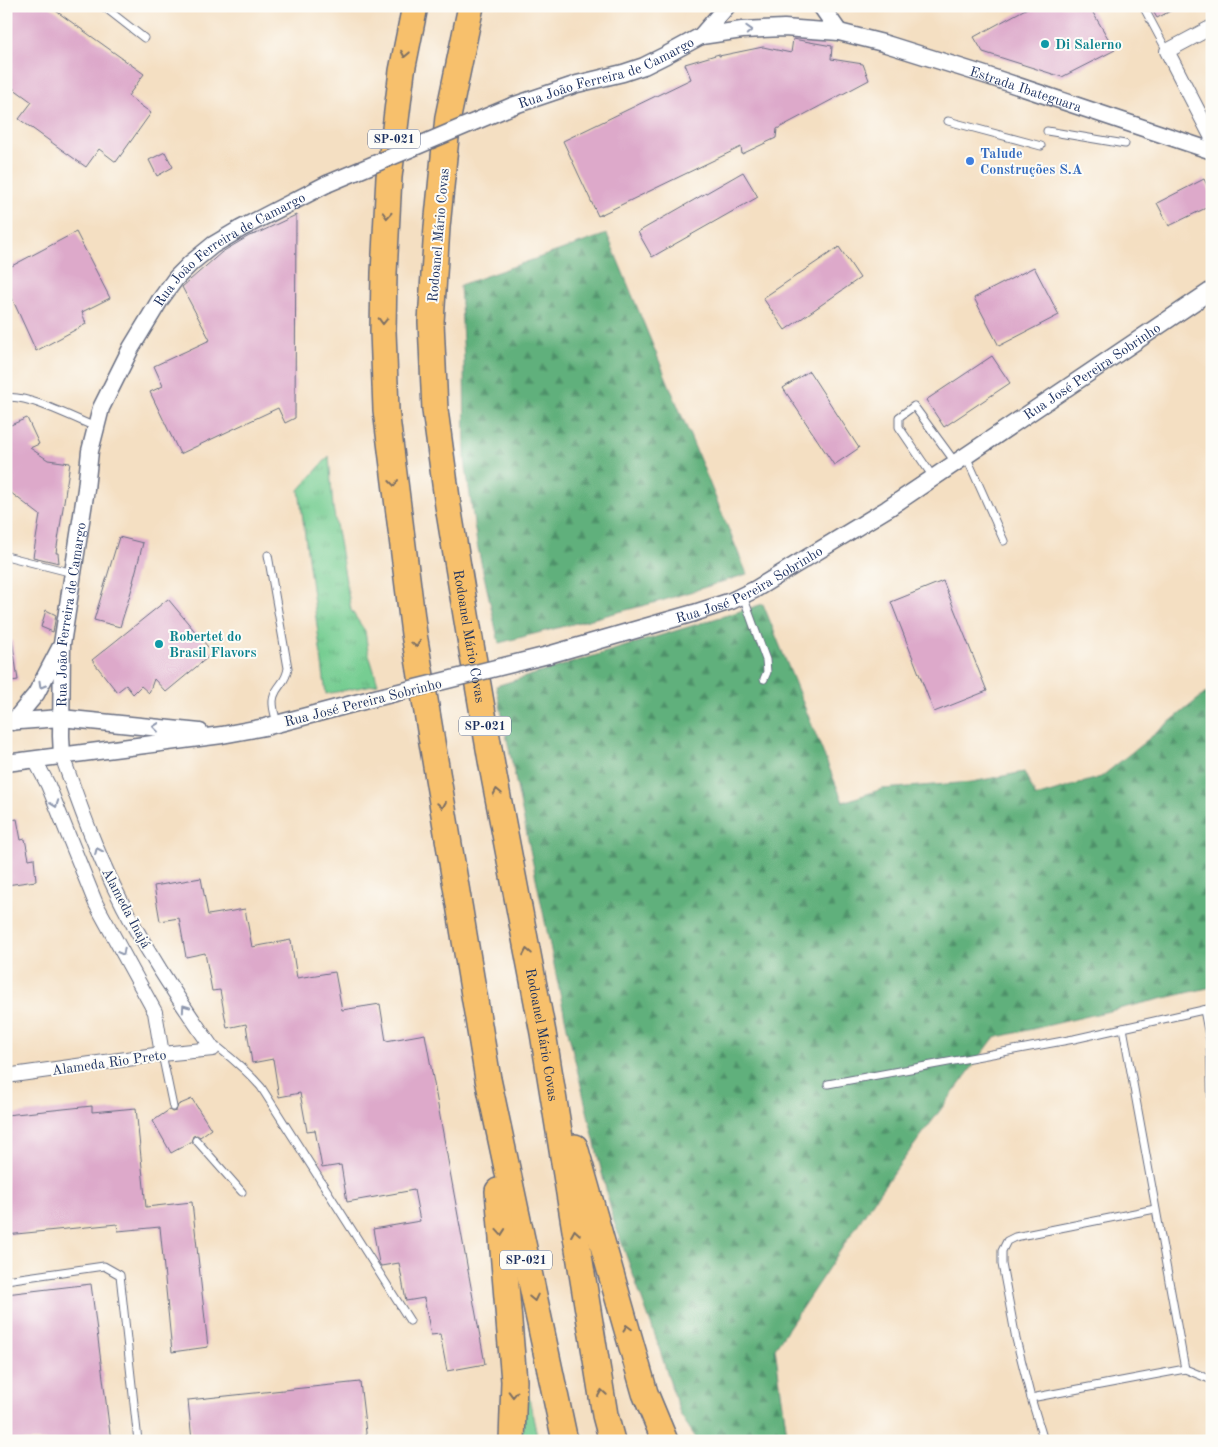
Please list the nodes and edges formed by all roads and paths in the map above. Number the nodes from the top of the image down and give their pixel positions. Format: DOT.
graph roads {
  1 [pos="103,6"];
  2 [pos="414,6"];
  3 [pos="471,6"];
  4 [pos="727,6"];
  5 [pos="821,6"];
  6 [pos="1143,6"];
  7 [pos="1212,27"];
  8 [pos="839,32"];
  9 [pos="701,36"];
  10 [pos="144,38"];
  11 [pos="1167,51"];
  12 [pos="948,121"];
  13 [pos="1047,131"];
  14 [pos="1212,138"];
  15 [pos="1124,144"];
  16 [pos="1040,146"];
  17 [pos="1212,151"];
  18 [pos="1212,290"];
  19 [pos="6,398"];
  20 [pos="95,427"];
  21 [pos="961,459"];
  22 [pos="933,478"];
  23 [pos="1004,541"];
  24 [pos="268,555"];
  25 [pos="6,556"];
  26 [pos="73,573"];
  27 [pos="743,596"];
  28 [pos="62,644"];
  29 [pos="764,680"];
  30 [pos="61,718"];
  31 [pos="10,722"];
  32 [pos="277,724"];
  33 [pos="222,735"];
  34 [pos="62,756"];
  35 [pos="35,760"];
  36 [pos="6,764"];
  37 [pos="1208,1009"];
  38 [pos="1123,1028"];
  39 [pos="543,1033"];
  40 [pos="213,1048"];
  41 [pos="162,1054"];
  42 [pos="6,1076"];
  43 [pos="488,1079"];
  44 [pos="828,1084"];
  45 [pos="173,1107"];
  46 [pos="1212,1117"];
  47 [pos="196,1140"];
  48 [pos="242,1192"];
  49 [pos="1155,1209"];
  50 [pos="6,1280"];
  51 [pos="410,1321"];
  52 [pos="1185,1369"];
  53 [pos="1212,1380"];
  54 [pos="1031,1398"];
  55 [pos="138,1441"];
  56 [pos="512,1441"];
  57 [pos="565,1441"];
  58 [pos="612,1441"];
  59 [pos="664,1441"];
  60 [pos="1044,1441"];
  1 -- 10 [label="lane"];
  2 -- 43 [label="highway, SP-021, one-way"];
  39 -- 3 [label="highway, Rodoanel Mário Covas / SP-021, one-way"];
  4 -- 9 [label="street, Rua João Ferreira de Camargo"];
  5 -- 8 [label="street"];
  6 -- 11 [label="lane"];
  7 -- 11 [label="street"];
  9 -- 8 [label="street, Estrada Ibateguara, one-way"];
  8 -- 17 [label="street, Estrada Ibateguara"];
  9 -- 20 [label="street, Rua João Ferreira de Camargo, bridge"];
  11 -- 14 [label="street"];
  12 -- 16 [label="lane"];
  13 -- 15 [label="lane"];
  18 -- 21 [label="street, Rua José Pereira Sobrinho"];
  19 -- 20 [label="lane"];
  20 -- 26 [label="street, Rua João Ferreira de Camargo"];
  21 -- 22 [label="street, Rua José Pereira Sobrinho"];
  21 -- 22 [label="lane"];
  21 -- 23 [label="lane"];
  22 -- 27 [label="street, Rua José Pereira Sobrinho"];
  24 -- 32 [label="lane"];
  25 -- 26 [label="lane"];
  26 -- 28 [label="street, Rua João Ferreira de Camargo"];
  27 -- 29 [label="lane"];
  27 -- 32 [label="street, Rua José Pereira Sobrinho, bridge"];
  28 -- 30 [label="street, Rua João Ferreira de Camargo"];
  28 -- 31 [label="street, one-way"];
  30 -- 31 [label="street, Rua José Pereira Sobrinho"];
  33 -- 30 [label="street, Rua José Pereira Sobrinho, one-way"];
  30 -- 34 [label="street, Rua João Ferreira de Camargo"];
  32 -- 33 [label="street, Rua José Pereira Sobrinho"];
  33 -- 34 [label="street, Rua José Pereira Sobrinho"];
  34 -- 35 [label="street, Rua José Pereira Sobrinho"];
  40 -- 34 [label="street, Alameda Inajá, one-way"];
  35 -- 36 [label="street, Rua José Pereira Sobrinho"];
  35 -- 41 [label="street, Alameda Inajá, one-way"];
  37 -- 38 [label="lane"];
  37 -- 46 [label="lane"];
  38 -- 44 [label="lane"];
  38 -- 49 [label="lane"];
  58 -- 39 [label="highway, Rodoanel Mário Covas / SP-021, one-way"];
  59 -- 39 [label="highway, one-way"];
  40 -- 41 [label="street, Alameda Rio Preto"];
  40 -- 51 [label="lane"];
  41 -- 42 [label="street, Alameda Rio Preto"];
  41 -- 45 [label="lane"];
  43 -- 56 [label="highway, one-way"];
  43 -- 57 [label="highway, SP-021, one-way"];
  47 -- 48 [label="lane"];
  49 -- 52 [label="lane"];
  49 -- 54 [label="lane"];
  50 -- 55 [label="lane"];
  52 -- 53 [label="lane"];
  52 -- 54 [label="lane"];
  54 -- 60 [label="lane"];
}
